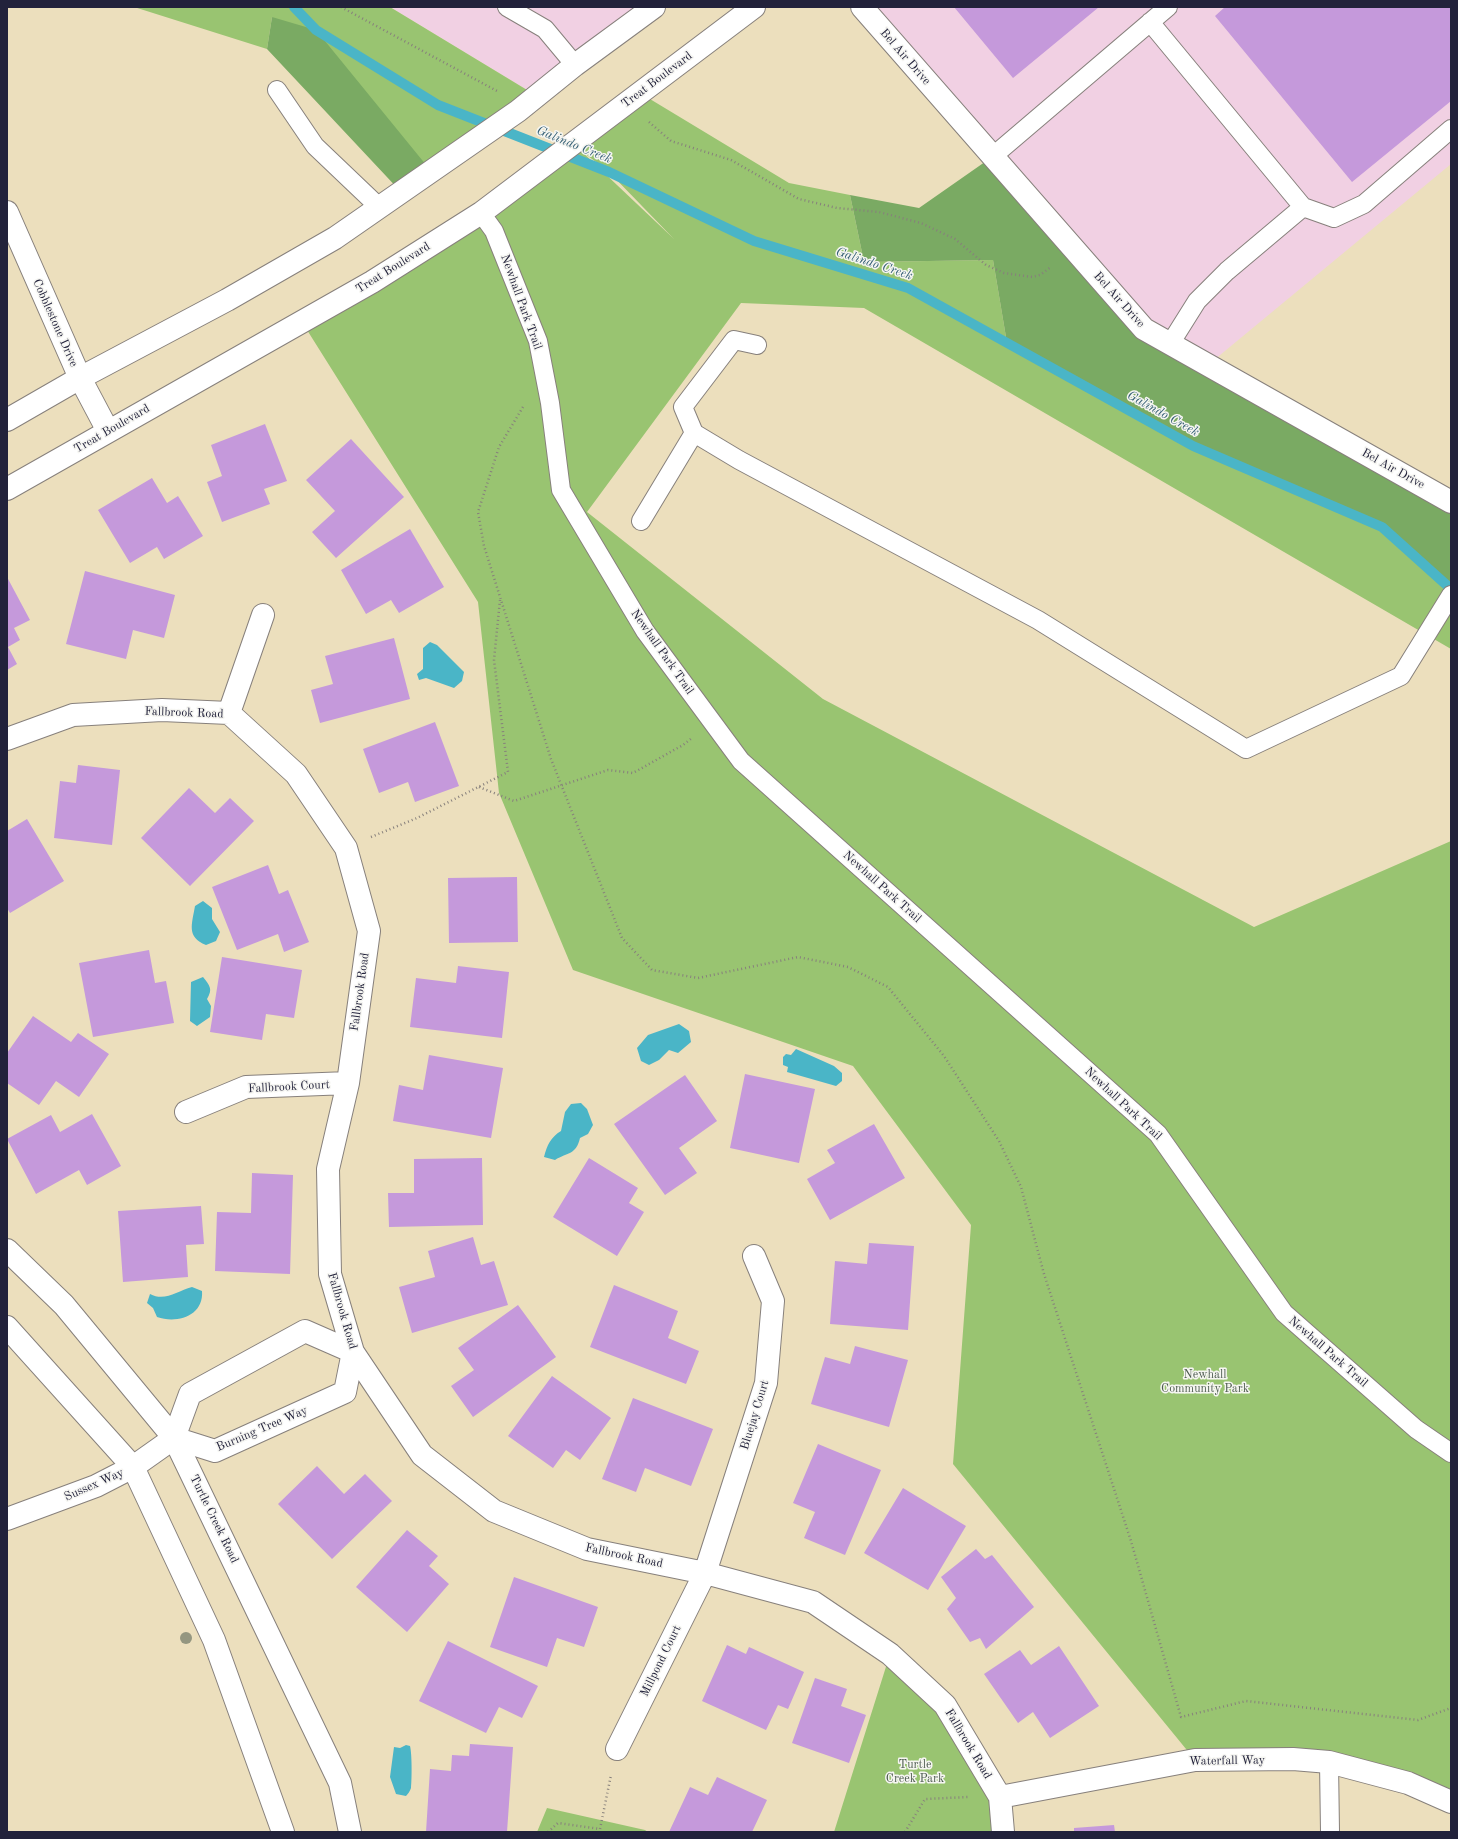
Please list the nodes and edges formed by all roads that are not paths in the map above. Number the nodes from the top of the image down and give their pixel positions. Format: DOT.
graph roads {
  1 [pos="507,7"];
  2 [pos="654,7"];
  3 [pos="754,7"];
  4 [pos="862,7"];
  5 [pos="1168,7"];
  6 [pos="1150,22"];
  7 [pos="575,66"];
  8 [pos="276,90"];
  9 [pos="1451,129"];
  10 [pos="992,157"];
  11 [pos="379,207"];
  12 [pos="1303,207"];
  13 [pos="7,212"];
  14 [pos="481,213"];
  15 [pos="1170,344"];
  16 [pos="757,345"];
  17 [pos="80,378"];
  18 [pos="7,420"];
  19 [pos="108,431"];
  20 [pos="694,433"];
  21 [pos="7,489"];
  22 [pos="1451,502"];
  23 [pos="641,521"];
  24 [pos="1451,595"];
  25 [pos="263,615"];
  26 [pos="229,713"];
  27 [pos="7,738"];
  28 [pos="348,1083"];
  29 [pos="186,1112"];
  30 [pos="7,1250"];
  31 [pos="754,1256"];
  32 [pos="7,1327"];
  33 [pos="353,1352"];
  34 [pos="174,1438"];
  35 [pos="1451,1453"];
  36 [pos="133,1467"];
  37 [pos="7,1519"];
  38 [pos="705,1573"];
  39 [pos="617,1749"];
  40 [pos="1329,1762"];
  41 [pos="1000,1796"];
  42 [pos="1451,1802"];
  43 [pos="283,1832"];
  44 [pos="350,1832"];
  45 [pos="1003,1832"];
  46 [pos="1330,1832"];
  1 -- 7 [label="lane"];
  2 -- 7 [label="street"];
  3 -- 14 [label="street, Treat Boulevard"];
  4 -- 10 [label="street, Bel Air Drive"];
  5 -- 6 [label="lane"];
  6 -- 10 [label="lane"];
  6 -- 12 [label="lane"];
  7 -- 11 [label="street"];
  8 -- 11 [label="lane"];
  9 -- 12 [label="lane"];
  10 -- 15 [label="street, Bel Air Drive"];
  11 -- 17 [label="street"];
  12 -- 15 [label="lane"];
  13 -- 17 [label="street, Cobblestone Drive"];
  14 -- 19 [label="street, Treat Boulevard"];
  14 -- 35 [label="lane, Newhall Park Trail"];
  15 -- 22 [label="street, Bel Air Drive"];
  16 -- 20 [label="lane"];
  17 -- 18 [label="street"];
  17 -- 19 [label="street, Cobblestone Drive"];
  19 -- 21 [label="street, Treat Boulevard"];
  20 -- 23 [label="lane"];
  20 -- 24 [label="lane"];
  25 -- 26 [label="street"];
  26 -- 27 [label="street, Fallbrook Road"];
  26 -- 28 [label="street, Fallbrook Road"];
  28 -- 29 [label="street, Fallbrook Court"];
  28 -- 33 [label="street, Fallbrook Road"];
  30 -- 34 [label="street, Turtle Creek Road"];
  31 -- 38 [label="street, Bluejay Court"];
  32 -- 36 [label="street"];
  33 -- 34 [label="street, Burning Tree Way"];
  33 -- 34 [label="street"];
  33 -- 38 [label="street, Fallbrook Road"];
  34 -- 36 [label="street, Sussex Way"];
  34 -- 44 [label="street, Turtle Creek Road"];
  36 -- 37 [label="street, Sussex Way"];
  36 -- 43 [label="street"];
  38 -- 39 [label="street, Millpond Court"];
  38 -- 41 [label="street, Fallbrook Road"];
  40 -- 41 [label="street, Waterfall Way"];
  40 -- 42 [label="street, Waterfall Way"];
  40 -- 46 [label="lane"];
  41 -- 45 [label="street, Fallbrook Road"];
}
